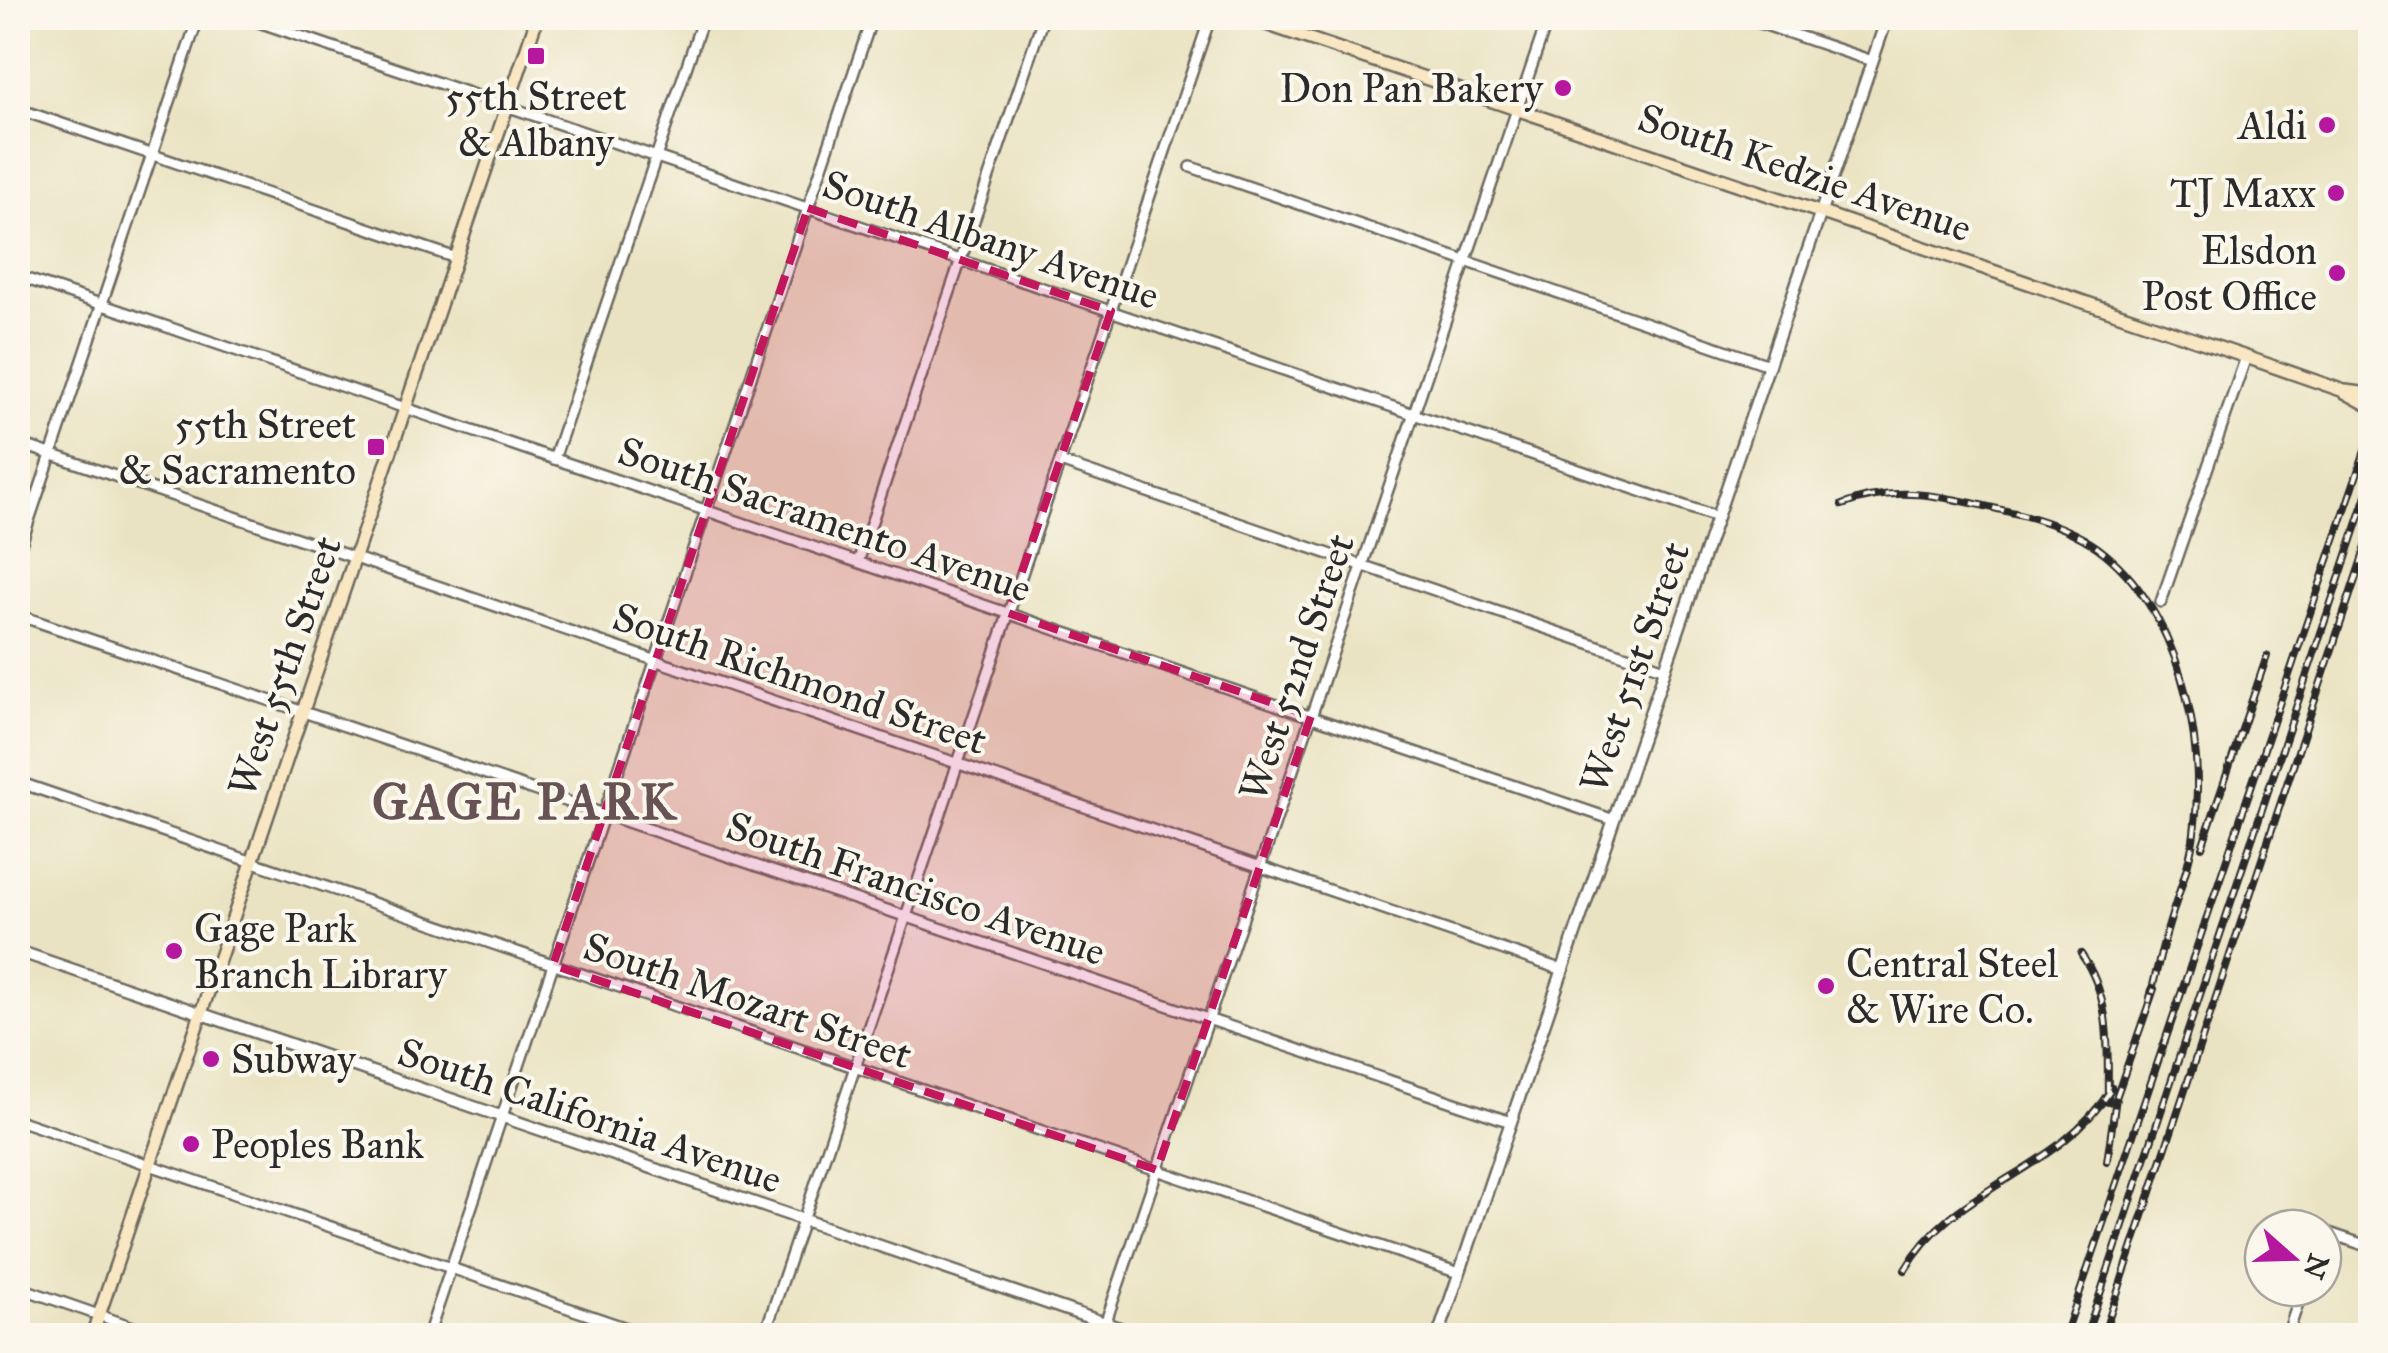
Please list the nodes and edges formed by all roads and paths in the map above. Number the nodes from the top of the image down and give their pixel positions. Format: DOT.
graph roads {
  1 [pos="198,18"];
  2 [pos="247,18"];
  3 [pos="537,18"];
  4 [pos="703,18"];
  5 [pos="872,18"];
  6 [pos="1043,18"];
  7 [pos="1210,18"];
  8 [pos="1248,18"];
  9 [pos="1548,18"];
  10 [pos="1745,18"];
  11 [pos="1887,18"];
  12 [pos="1872,60"];
  13 [pos="507,106"];
  14 [pos="18,109"];
  15 [pos="1517,109"];
  16 [pos="152,155"];
  17 [pos="656,157"];
  18 [pos="1191,167"];
  19 [pos="808,208"];
  20 [pos="1821,212"];
  21 [pos="456,258"];
  22 [pos="960,260"];
  23 [pos="1465,262"];
  24 [pos="18,276"];
  25 [pos="102,304"];
  26 [pos="1111,311"];
  27 [pos="2246,357"];
  28 [pos="1768,364"];
  29 [pos="2340,390"];
  30 [pos="2370,394"];
  31 [pos="2370,406"];
  32 [pos="405,408"];
  33 [pos="1413,414"];
  34 [pos="18,443"];
  35 [pos="51,454"];
  36 [pos="554,458"];
  37 [pos="1060,462"];
  38 [pos="706,510"];
  39 [pos="1717,517"];
  40 [pos="18,553"];
  41 [pos="355,558"];
  42 [pos="858,562"];
  43 [pos="1362,565"];
  44 [pos="2161,602"];
  45 [pos="18,614"];
  46 [pos="1008,614"];
  47 [pos="656,660"];
  48 [pos="1665,668"];
  49 [pos="303,712"];
  50 [pos="1311,716"];
  51 [pos="958,764"];
  52 [pos="18,782"];
  53 [pos="604,814"];
  54 [pos="1614,820"];
  55 [pos="252,862"];
  56 [pos="1260,866"];
  57 [pos="906,916"];
  58 [pos="18,951"];
  59 [pos="553,965"];
  60 [pos="1563,970"];
  61 [pos="201,1014"];
  62 [pos="1208,1019"];
  63 [pos="855,1068"];
  64 [pos="502,1117"];
  65 [pos="18,1120"];
  66 [pos="1511,1122"];
  67 [pos="150,1165"];
  68 [pos="1157,1170"];
  69 [pos="804,1220"];
  70 [pos="2343,1238"];
  71 [pos="2370,1247"];
  72 [pos="451,1268"];
  73 [pos="1460,1273"];
  74 [pos="18,1287"];
  75 [pos="2296,1308"];
  76 [pos="99,1315"];
  77 [pos="1106,1322"];
  78 [pos="92,1336"];
  79 [pos="159,1336"];
  80 [pos="428,1336"];
  81 [pos="650,1336"];
  82 [pos="764,1336"];
  83 [pos="1101,1336"];
  84 [pos="1143,1336"];
  85 [pos="1438,1336"];
  86 [pos="2287,1336"];
  1 -- 16 [label="street"];
  2 -- 13 [label="street, South Albany Avenue"];
  3 -- 13 [label="main road, West 55th Street"];
  4 -- 17 [label="street"];
  5 -- 19 [label="street"];
  6 -- 22 [label="street"];
  7 -- 26 [label="street"];
  8 -- 15 [label="main road, South Kedzie Avenue"];
  9 -- 15 [label="street, West 52nd Street"];
  10 -- 12 [label="street"];
  11 -- 12 [label="street, West 51st Street"];
  12 -- 20 [label="street, West 51st Street"];
  13 -- 17 [label="street, South Albany Avenue"];
  13 -- 21 [label="main road, West 55th Street"];
  14 -- 16 [label="street"];
  15 -- 20 [label="main road, South Kedzie Avenue"];
  15 -- 23 [label="street, West 52nd Street"];
  16 -- 21 [label="street"];
  16 -- 25 [label="street"];
  17 -- 19 [label="street, South Albany Avenue"];
  17 -- 36 [label="street"];
  18 -- 23 [label="street"];
  19 -- 22 [label="street, South Albany Avenue"];
  19 -- 38 [label="street"];
  20 -- 27 [label="main road, South Kedzie Avenue"];
  20 -- 28 [label="street, West 51st Street"];
  21 -- 32 [label="main road, West 55th Street"];
  22 -- 26 [label="street, South Albany Avenue"];
  22 -- 42 [label="street"];
  23 -- 28 [label="street"];
  23 -- 33 [label="street, West 52nd Street"];
  24 -- 25 [label="street, South Sacramento Avenue"];
  25 -- 32 [label="street, South Sacramento Avenue"];
  25 -- 35 [label="street"];
  26 -- 33 [label="street, South Albany Avenue"];
  26 -- 37 [label="street"];
  27 -- 29 [label="main road, South Kedzie Avenue"];
  27 -- 44 [label="street"];
  28 -- 39 [label="street, West 51st Street"];
  29 -- 30 [label="main road, South Kedzie Avenue"];
  29 -- 31 [label="main road, South Kedzie Avenue"];
  32 -- 36 [label="street, South Sacramento Avenue"];
  32 -- 41 [label="main road, West 55th Street"];
  33 -- 39 [label="street, South Albany Avenue"];
  33 -- 43 [label="street, West 52nd Street"];
  34 -- 35 [label="street, South Richmond Street"];
  35 -- 40 [label="street"];
  35 -- 41 [label="street, South Richmond Street"];
  36 -- 38 [label="street, South Sacramento Avenue"];
  37 -- 43 [label="street"];
  37 -- 46 [label="street"];
  38 -- 42 [label="street, South Sacramento Avenue"];
  38 -- 47 [label="street"];
  39 -- 48 [label="street, West 51st Street"];
  41 -- 47 [label="street, South Richmond Street"];
  41 -- 49 [label="main road, West 55th Street"];
  42 -- 46 [label="street, South Sacramento Avenue"];
  43 -- 48 [label="street"];
  43 -- 50 [label="street, West 52nd Street"];
  45 -- 49 [label="street, South Francisco Avenue"];
  46 -- 50 [label="street, South Sacramento Avenue"];
  46 -- 51 [label="street"];
  47 -- 51 [label="street, South Richmond Street"];
  47 -- 53 [label="street"];
  48 -- 54 [label="street, West 51st Street"];
  49 -- 53 [label="street, South Francisco Avenue"];
  49 -- 55 [label="main road, West 55th Street"];
  50 -- 54 [label="street, South Sacramento Avenue"];
  50 -- 56 [label="street, West 52nd Street"];
  51 -- 56 [label="street, South Richmond Street"];
  51 -- 57 [label="street"];
  52 -- 55 [label="street, South Mozart Street"];
  53 -- 57 [label="street, South Francisco Avenue"];
  53 -- 59 [label="street"];
  54 -- 60 [label="street, West 51st Street"];
  55 -- 59 [label="street, South Mozart Street"];
  55 -- 61 [label="main road, West 55th Street"];
  56 -- 60 [label="street, South Richmond Street"];
  56 -- 62 [label="street, West 52nd Street"];
  57 -- 62 [label="street, South Francisco Avenue"];
  57 -- 63 [label="street"];
  58 -- 61 [label="street, South California Avenue"];
  59 -- 63 [label="street, South Mozart Street"];
  59 -- 64 [label="street"];
  60 -- 66 [label="street, West 51st Street"];
  61 -- 64 [label="street, South California Avenue"];
  61 -- 67 [label="main road, West 55th Street"];
  62 -- 66 [label="street, South Francisco Avenue"];
  62 -- 68 [label="street, West 52nd Street"];
  63 -- 68 [label="street, South Mozart Street"];
  63 -- 69 [label="street"];
  64 -- 69 [label="street, South California Avenue"];
  64 -- 72 [label="street"];
  65 -- 67 [label="street"];
  66 -- 73 [label="street, West 51st Street"];
  67 -- 72 [label="street"];
  67 -- 76 [label="main road, West 55th Street"];
  68 -- 73 [label="street, South Mozart Street"];
  68 -- 77 [label="street, West 52nd Street"];
  69 -- 77 [label="street, South California Avenue"];
  69 -- 82 [label="street"];
  70 -- 71 [label="street"];
  72 -- 80 [label="street"];
  72 -- 81 [label="street"];
  73 -- 85 [label="street, West 51st Street"];
  74 -- 76 [label="street"];
  75 -- 86 [label="street"];
  76 -- 78 [label="main road, West 55th Street"];
  76 -- 79 [label="street"];
  77 -- 83 [label="street, West 52nd Street"];
  77 -- 84 [label="street, South California Avenue"];
}
